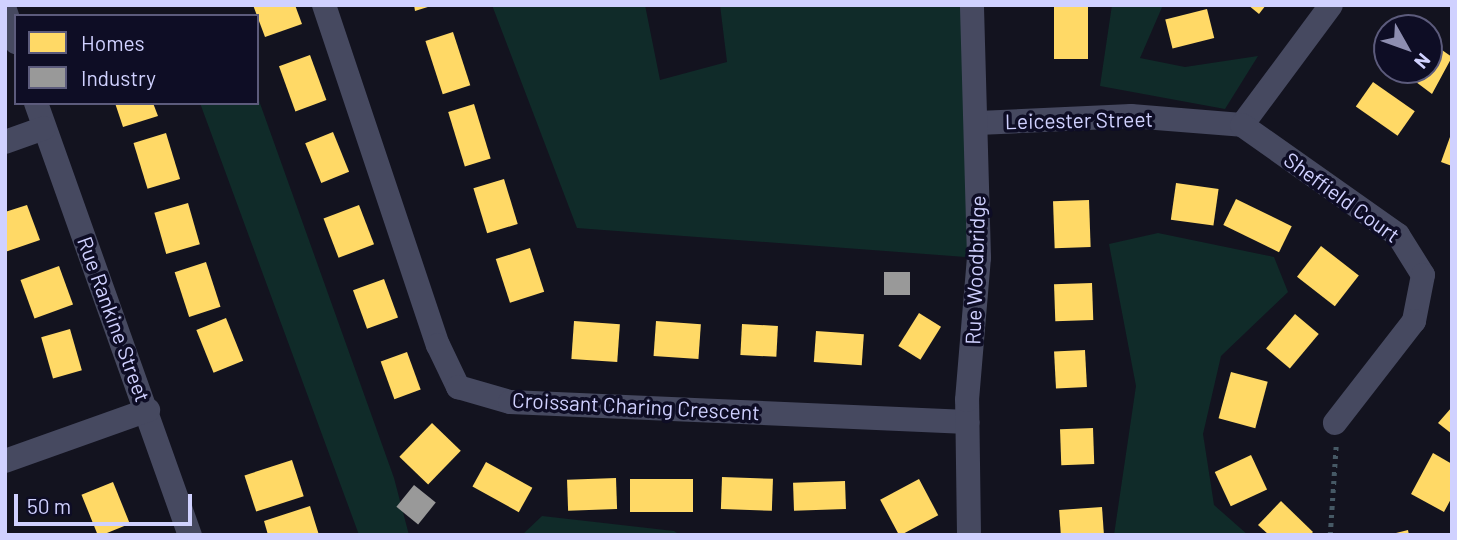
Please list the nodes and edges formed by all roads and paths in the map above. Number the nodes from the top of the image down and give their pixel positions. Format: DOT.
graph roads {
  1 [pos="324,5"];
  2 [pos="972,5"];
  3 [pos="1331,5"];
  4 [pos="5,10"];
  5 [pos="14,36"];
  6 [pos="37,105"];
  7 [pos="978,123"];
  8 [pos="1242,125"];
  9 [pos="44,128"];
  10 [pos="5,142"];
  11 [pos="148,410"];
  12 [pos="968,422"];
  13 [pos="1335,423"];
  14 [pos="5,461"];
  15 [pos="190,535"];
  16 [pos="969,535"];
  17 [pos="1330,535"];
  1 -- 12 [label="street, Croissant Charing Crescent"];
  2 -- 7 [label="street, Rue Woodbridge"];
  3 -- 8 [label="street"];
  4 -- 5 [label="street"];
  6 -- 9 [label="street, Rue Rankine Street"];
  7 -- 8 [label="street, Leicester Street"];
  7 -- 12 [label="street, Rue Woodbridge"];
  8 -- 13 [label="street, Sheffield Court"];
  9 -- 10 [label="street"];
  9 -- 11 [label="street, Rue Rankine Street"];
  11 -- 14 [label="street"];
  11 -- 15 [label="street, Rue Rankine Street"];
  12 -- 16 [label="street, Rue Woodbridge"];
  13 -- 17 [label="path"];
}
